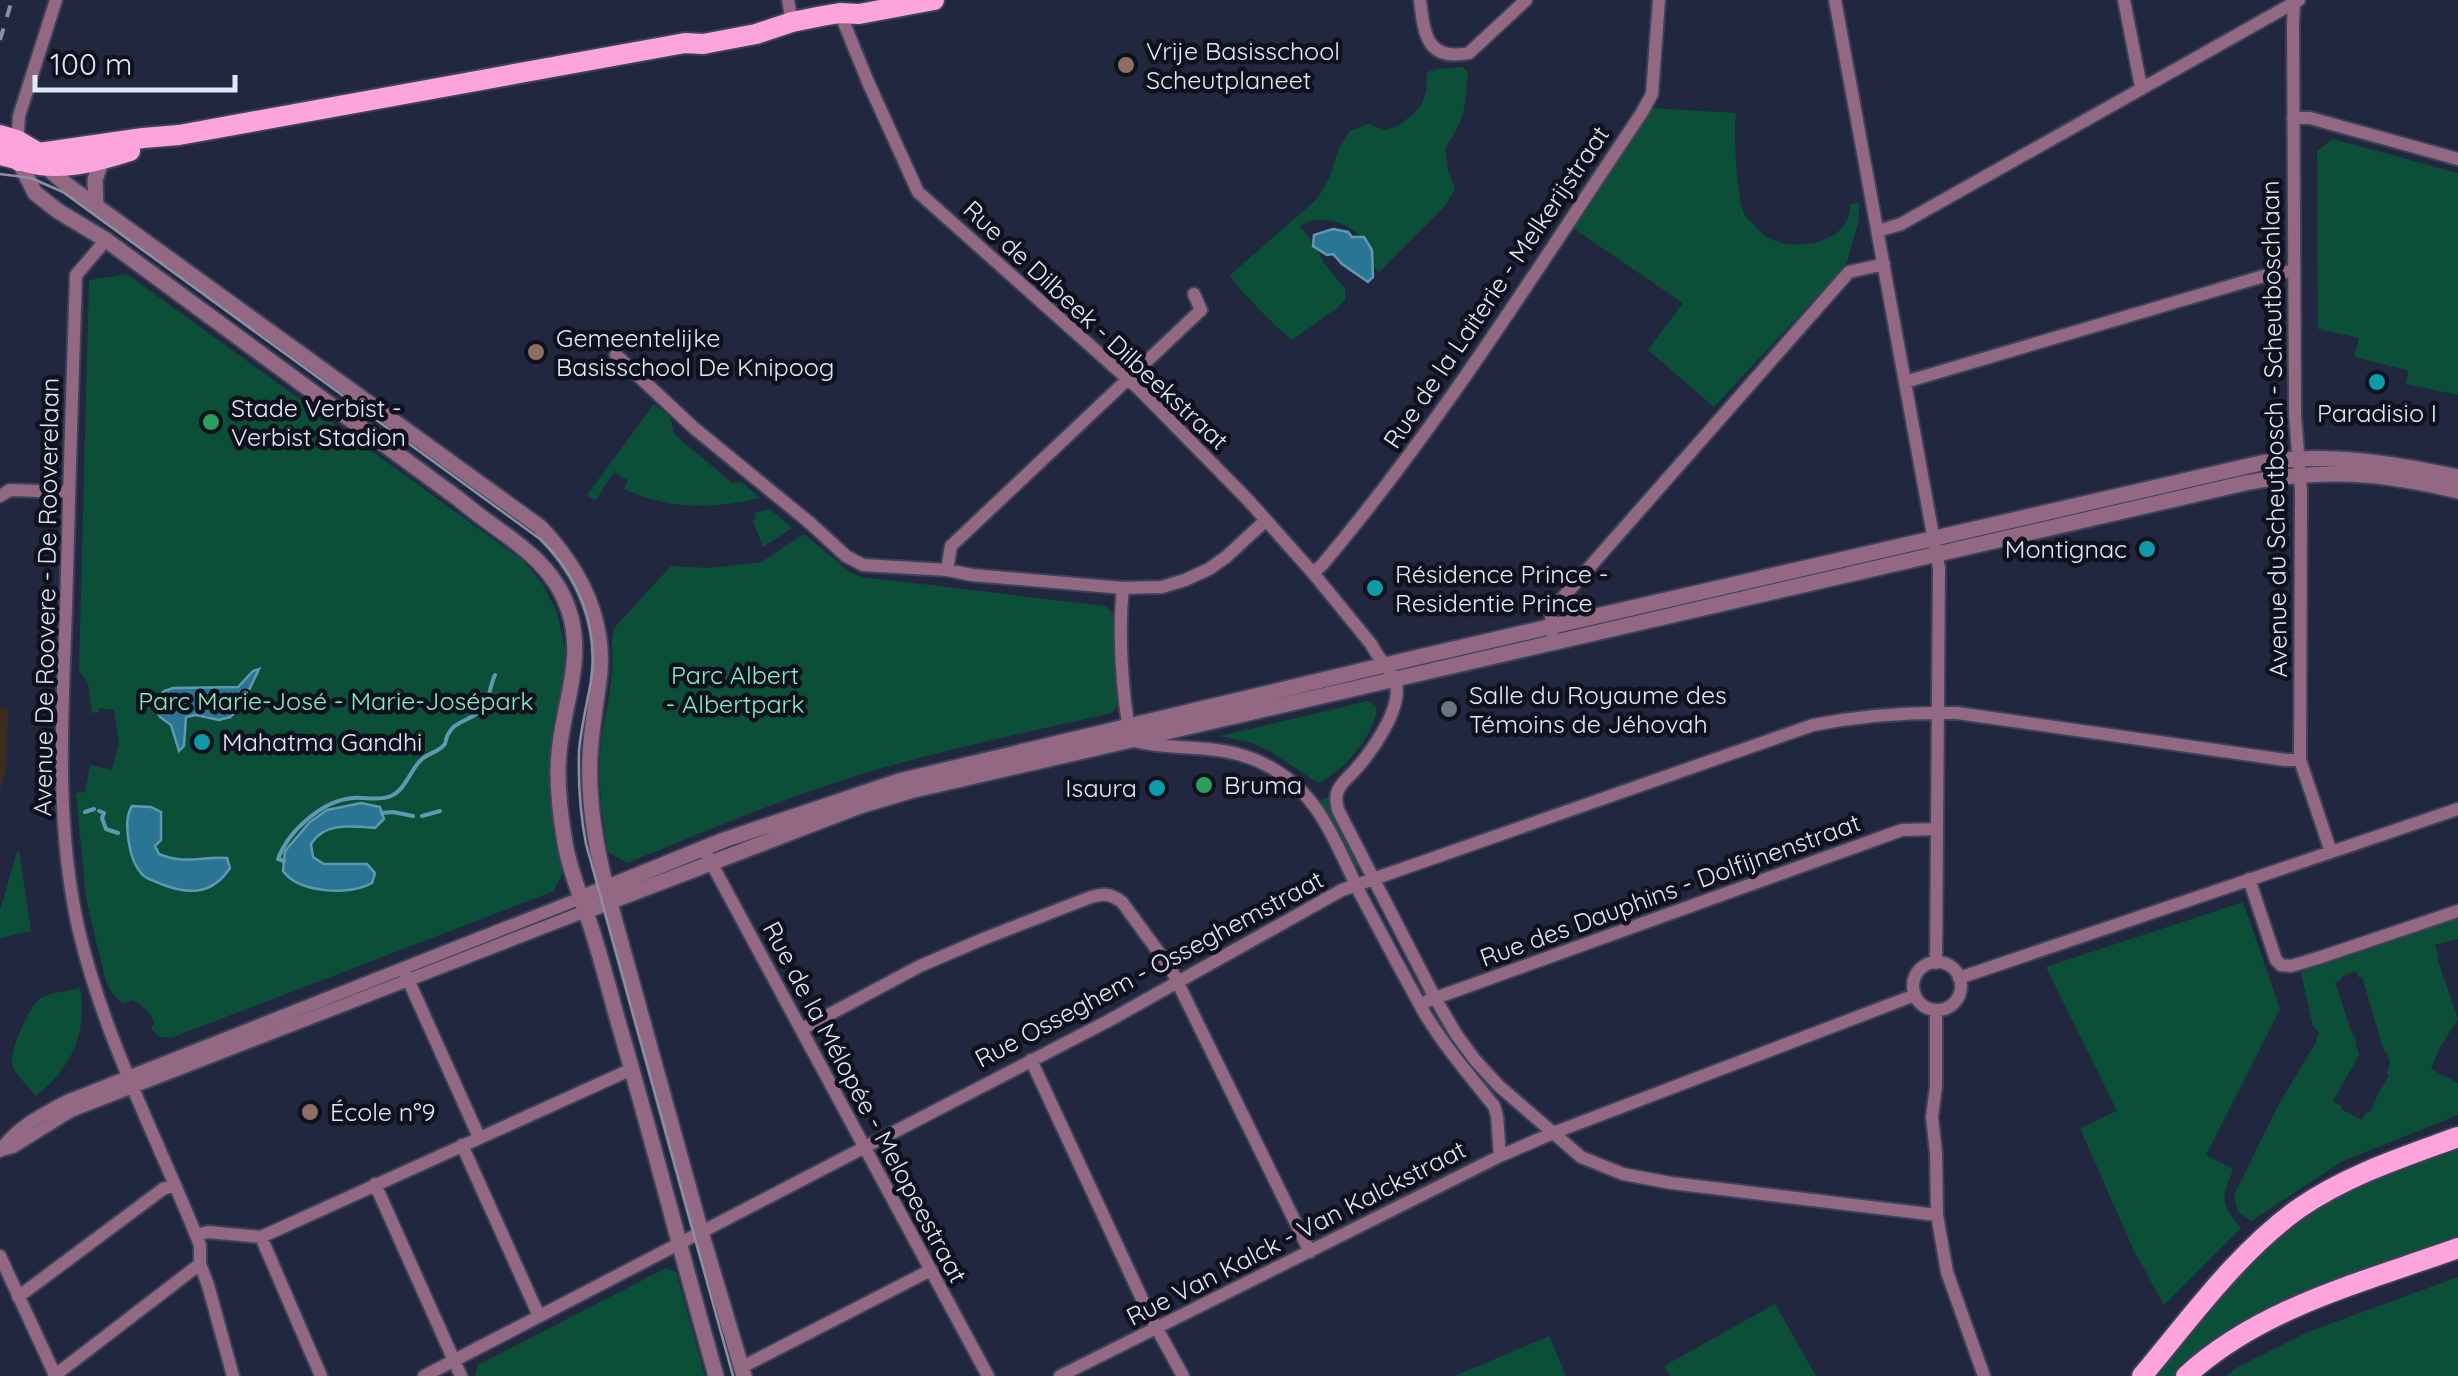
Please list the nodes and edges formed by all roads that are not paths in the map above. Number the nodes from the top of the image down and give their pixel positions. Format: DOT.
graph roads {
  1 [pos="56,0"];
  2 [pos="788,0"];
  3 [pos="882,0"];
  4 [pos="934,0"];
  5 [pos="1420,0"];
  6 [pos="1526,0"];
  7 [pos="1659,0"];
  8 [pos="1835,0"];
  9 [pos="2124,0"];
  10 [pos="2296,0"];
  11 [pos="840,13"];
  12 [pos="792,22"];
  13 [pos="2141,87"];
  14 [pos="2293,118"];
  15 [pos="180,136"];
  16 [pos="20,152"];
  17 [pos="102,159"];
  18 [pos="2458,159"];
  19 [pos="96,205"];
  20 [pos="1878,231"];
  21 [pos="106,240"];
  22 [pos="1884,264"];
  23 [pos="2294,271"];
  24 [pos="1194,294"];
  25 [pos="616,355"];
  26 [pos="1127,378"];
  27 [pos="1905,382"];
  28 [pos="2298,467"];
  29 [pos="2458,477"];
  30 [pos="2458,491"];
  31 [pos="70,492"];
  32 [pos="0,496"];
  33 [pos="1265,521"];
  34 [pos="1936,545"];
  35 [pos="947,570"];
  36 [pos="1313,572"];
  37 [pos="1123,588"];
  38 [pos="1552,634"];
  39 [pos="1389,672"];
  40 [pos="1937,712"];
  41 [pos="1130,733"];
  42 [pos="2300,760"];
  43 [pos="1339,788"];
  44 [pos="1306,794"];
  45 [pos="2458,809"];
  46 [pos="1936,829"];
  47 [pos="2331,852"];
  48 [pos="708,856"];
  49 [pos="1373,879"];
  50 [pos="2249,880"];
  51 [pos="1356,885"];
  52 [pos="608,894"];
  53 [pos="583,905"];
  54 [pos="2458,911"];
  55 [pos="1936,962"];
  56 [pos="406,974"];
  57 [pos="1959,978"];
  58 [pos="1178,982"];
  59 [pos="1915,995"];
  60 [pos="1435,998"];
  61 [pos="1420,1004"];
  62 [pos="1936,1010"];
  63 [pos="802,1030"];
  64 [pos="1031,1060"];
  65 [pos="632,1069"];
  66 [pos="129,1082"];
  67 [pos="1553,1132"];
  68 [pos="479,1137"];
  69 [pos="2458,1137"];
  70 [pos="462,1145"];
  71 [pos="866,1147"];
  72 [pos="0,1151"];
  73 [pos="1500,1156"];
  74 [pos="374,1184"];
  75 [pos="174,1185"];
  76 [pos="1937,1215"];
  77 [pos="702,1232"];
  78 [pos="196,1234"];
  79 [pos="262,1237"];
  80 [pos="680,1243"];
  81 [pos="2458,1248"];
  82 [pos="1310,1252"];
  83 [pos="0,1256"];
  84 [pos="200,1264"];
  85 [pos="931,1270"];
  86 [pos="18,1296"];
  87 [pos="539,1316"];
  88 [pos="1156,1328"];
  89 [pos="454,1360"];
  90 [pos="743,1372"];
  91 [pos="55,1376"];
  92 [pos="234,1376"];
  93 [pos="321,1376"];
  94 [pos="424,1376"];
  95 [pos="461,1376"];
  96 [pos="716,1376"];
  97 [pos="988,1376"];
  98 [pos="1060,1376"];
  99 [pos="1183,1376"];
  100 [pos="1984,1376"];
  101 [pos="2142,1376"];
  102 [pos="2186,1376"];
  1 -- 16 [label="street"];
  2 -- 12 [label="street"];
  3 -- 11 [label="main road"];
  4 -- 11 [label="main road"];
  5 -- 6 [label="street"];
  7 -- 36 [label="street, Rue de la Laiterie - Melkerijstraat"];
  8 -- 20 [label="street"];
  9 -- 13 [label="street"];
  10 -- 13 [label="street"];
  10 -- 14 [label="street, Avenue du Scheutbosch - Scheutboschlaan"];
  11 -- 12 [label="main road"];
  11 -- 26 [label="street, Rue de Dilbeek - Dilbeekstraat"];
  12 -- 15 [label="main road"];
  13 -- 20 [label="street"];
  14 -- 18 [label="street"];
  14 -- 23 [label="street, Avenue du Scheutbosch - Scheutboschlaan"];
  15 -- 16 [label="main road"];
  15 -- 17 [label="main road"];
  16 -- 17 [label="main road"];
  16 -- 19 [label="street"];
  16 -- 21 [label="street"];
  17 -- 19 [label="street"];
  19 -- 52 [label="street"];
  20 -- 22 [label="street"];
  21 -- 31 [label="street, Avenue De Roovere - De Rooverelaan"];
  21 -- 53 [label="street"];
  22 -- 27 [label="street"];
  22 -- 38 [label="street"];
  23 -- 27 [label="street"];
  23 -- 28 [label="street, Avenue du Scheutbosch - Scheutboschlaan"];
  24 -- 26 [label="street"];
  25 -- 35 [label="street"];
  26 -- 33 [label="street, Rue de Dilbeek - Dilbeekstraat"];
  26 -- 35 [label="street"];
  27 -- 34 [label="street"];
  28 -- 29 [label="street"];
  28 -- 30 [label="street"];
  28 -- 34 [label="street"];
  28 -- 42 [label="street, Avenue du Scheutbosch - Scheutboschlaan"];
  31 -- 32 [label="street"];
  31 -- 66 [label="street, Avenue De Roovere - De Rooverelaan"];
  33 -- 36 [label="street, Rue de Dilbeek - Dilbeekstraat"];
  33 -- 37 [label="street"];
  34 -- 38 [label="street"];
  34 -- 40 [label="street"];
  35 -- 37 [label="street"];
  36 -- 39 [label="street, Rue de Dilbeek - Dilbeekstraat"];
  37 -- 41 [label="street"];
  38 -- 39 [label="street"];
  39 -- 41 [label="street"];
  39 -- 43 [label="street"];
  40 -- 42 [label="street, Rue Osseghem - Osseghemstraat"];
  40 -- 46 [label="street"];
  40 -- 49 [label="street, Rue Osseghem - Osseghemstraat"];
  41 -- 44 [label="street"];
  41 -- 48 [label="street"];
  42 -- 47 [label="street, Avenue du Scheutbosch - Scheutboschlaan"];
  43 -- 44 [label="street"];
  43 -- 49 [label="street"];
  44 -- 51 [label="street"];
  45 -- 47 [label="street"];
  46 -- 55 [label="street"];
  46 -- 60 [label="street, Rue des Dauphins - Dolfijnenstraat"];
  47 -- 50 [label="street"];
  48 -- 52 [label="street"];
  48 -- 63 [label="street, Rue de la Mélopée - Melopeestraat"];
  49 -- 51 [label="street, Rue Osseghem - Osseghemstraat"];
  49 -- 60 [label="street"];
  50 -- 54 [label="street"];
  50 -- 57 [label="street"];
  51 -- 58 [label="street, Rue Osseghem - Osseghemstraat"];
  51 -- 61 [label="street"];
  52 -- 53 [label="street"];
  52 -- 77 [label="street"];
  53 -- 56 [label="street"];
  53 -- 65 [label="street"];
  55 -- 57 [label="street"];
  55 -- 59 [label="street"];
  56 -- 66 [label="street"];
  56 -- 68 [label="street"];
  57 -- 62 [label="street"];
  58 -- 63 [label="street"];
  58 -- 64 [label="street, Rue Osseghem - Osseghemstraat"];
  58 -- 82 [label="street"];
  59 -- 62 [label="street"];
  59 -- 67 [label="street, Rue Van Kalck - Van Kalckstraat"];
  60 -- 61 [label="street, Rue des Dauphins - Dolfijnenstraat"];
  60 -- 67 [label="street"];
  61 -- 73 [label="street"];
  62 -- 76 [label="street"];
  63 -- 71 [label="street, Rue de la Mélopée - Melopeestraat"];
  64 -- 71 [label="street, Rue Osseghem - Osseghemstraat"];
  64 -- 88 [label="street"];
  65 -- 68 [label="street"];
  65 -- 80 [label="street"];
  66 -- 72 [label="street"];
  66 -- 75 [label="street, Avenue De Roovere - De Rooverelaan"];
  67 -- 73 [label="street, Rue Van Kalck - Van Kalckstraat"];
  67 -- 76 [label="street"];
  68 -- 70 [label="street"];
  69 -- 101 [label="main road"];
  70 -- 74 [label="street"];
  70 -- 87 [label="street"];
  71 -- 77 [label="street, Rue Osseghem - Osseghemstraat"];
  71 -- 85 [label="street, Rue de la Mélopée - Melopeestraat"];
  73 -- 82 [label="street, Rue Van Kalck - Van Kalckstraat"];
  74 -- 79 [label="street"];
  74 -- 89 [label="street"];
  75 -- 78 [label="street, Avenue De Roovere - De Rooverelaan"];
  75 -- 86 [label="street"];
  76 -- 100 [label="street"];
  77 -- 80 [label="street, Rue Osseghem - Osseghemstraat"];
  77 -- 90 [label="street"];
  78 -- 79 [label="street"];
  78 -- 84 [label="street, Avenue De Roovere - De Rooverelaan"];
  79 -- 93 [label="street"];
  80 -- 87 [label="street, Rue Osseghem - Osseghemstraat"];
  80 -- 96 [label="street"];
  81 -- 102 [label="main road"];
  82 -- 88 [label="street, Rue Van Kalck - Van Kalckstraat"];
  83 -- 86 [label="street"];
  84 -- 91 [label="street"];
  84 -- 92 [label="street, Avenue De Roovere - De Rooverelaan"];
  85 -- 90 [label="street"];
  85 -- 97 [label="street, Rue de la Mélopée - Melopeestraat"];
  86 -- 91 [label="street"];
  87 -- 89 [label="street, Rue Osseghem - Osseghemstraat"];
  88 -- 98 [label="street, Rue Van Kalck - Van Kalckstraat"];
  88 -- 99 [label="street"];
  89 -- 94 [label="street, Rue Osseghem - Osseghemstraat"];
  89 -- 95 [label="street"];
}
